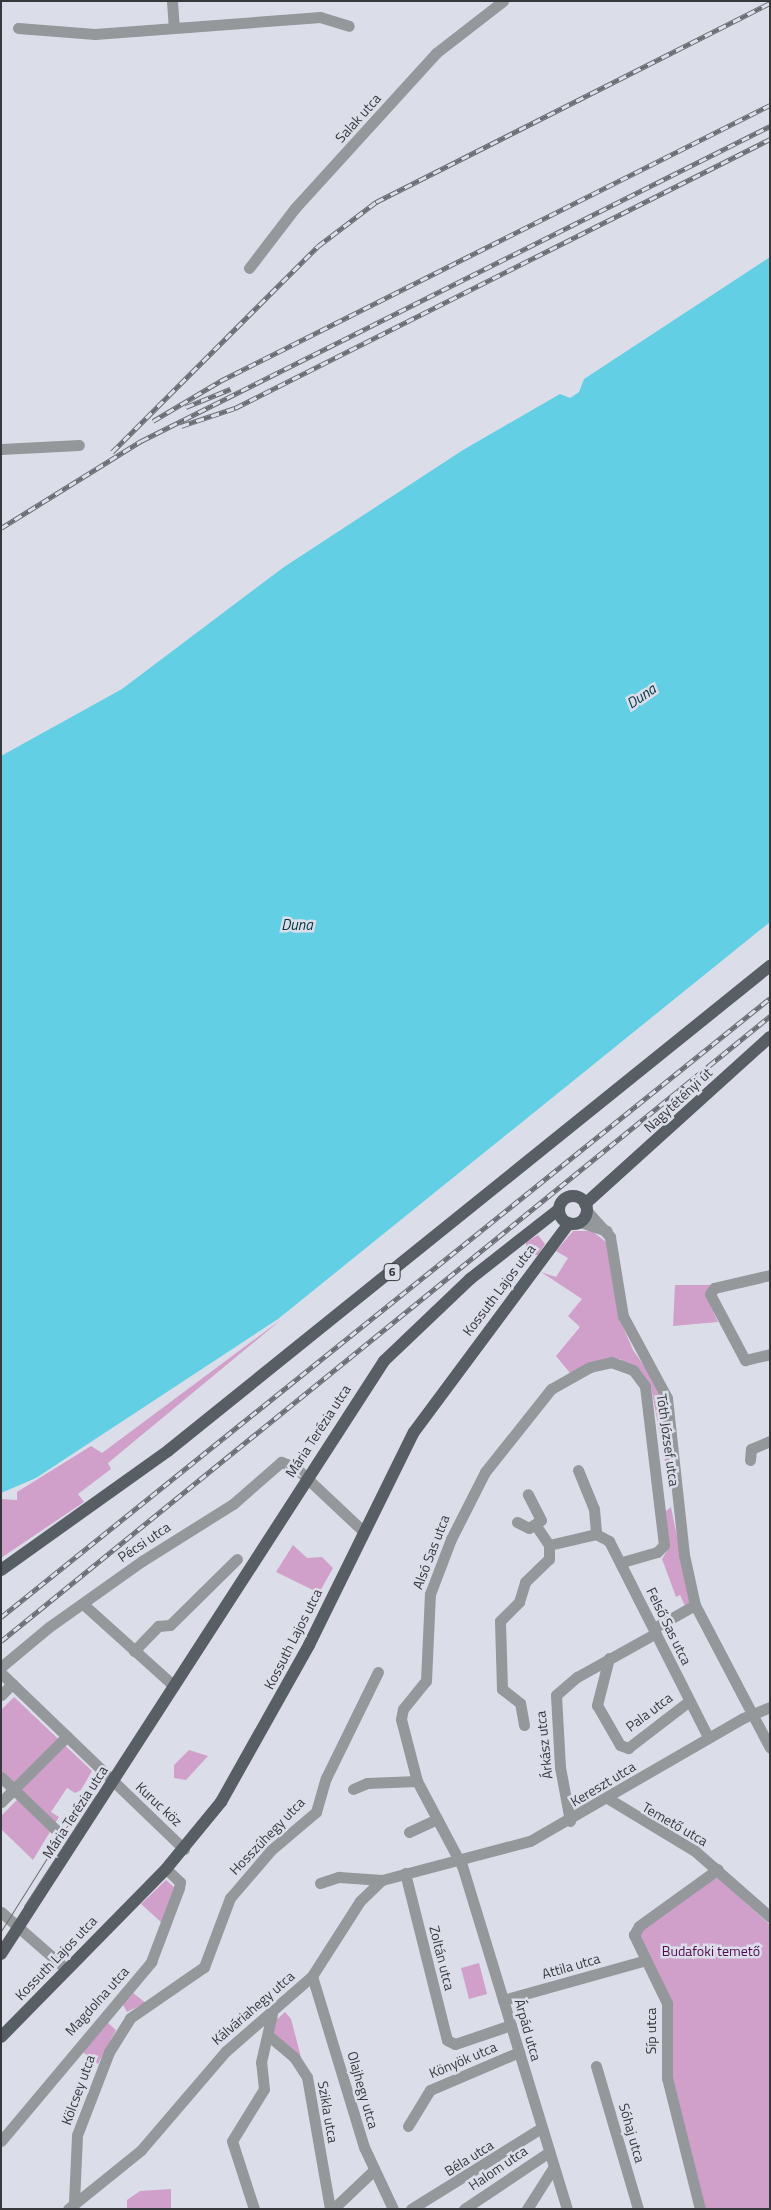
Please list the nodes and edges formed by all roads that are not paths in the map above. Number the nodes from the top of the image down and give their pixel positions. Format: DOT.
graph roads {
  1 [pos="172,1"];
  2 [pos="502,1"];
  3 [pos="350,26"];
  4 [pos="174,27"];
  5 [pos="18,28"];
  6 [pos="249,268"];
  7 [pos="79,445"];
  8 [pos="1,449"];
  9 [pos="770,966"];
  10 [pos="770,1037"];
  11 [pos="582,1204"];
  12 [pos="568,1219"];
  13 [pos="607,1231"];
  14 [pos="770,1275"];
  15 [pos="770,1354"];
  16 [pos="625,1365"];
  17 [pos="770,1441"];
  18 [pos="750,1460"];
  19 [pos="578,1470"];
  20 [pos="306,1477"];
  21 [pos="528,1494"];
  22 [pos="678,1497"];
  23 [pos="661,1499"];
  24 [pos="517,1522"];
  25 [pos="536,1526"];
  26 [pos="364,1532"];
  27 [pos="596,1534"];
  28 [pos="549,1545"];
  29 [pos="238,1559"];
  30 [pos="621,1562"];
  31 [pos="1,1570"];
  32 [pos="83,1604"];
  33 [pos="695,1605"];
  34 [pos="655,1630"];
  35 [pos="134,1651"];
  36 [pos="610,1658"];
  37 [pos="1,1667"];
  38 [pos="378,1672"];
  39 [pos="1,1673"];
  40 [pos="12,1684"];
  41 [pos="174,1686"];
  42 [pos="1,1696"];
  43 [pos="689,1701"];
  44 [pos="770,1707"];
  45 [pos="753,1713"];
  46 [pos="524,1725"];
  47 [pos="66,1736"];
  48 [pos="708,1737"];
  49 [pos="770,1748"];
  50 [pos="1,1777"];
  51 [pos="417,1781"];
  52 [pos="114,1782"];
  53 [pos="14,1789"];
  54 [pos="353,1789"];
  55 [pos="609,1799"];
  56 [pos="1,1802"];
  57 [pos="437,1819"];
  58 [pos="570,1821"];
  59 [pos="55,1829"];
  60 [pos="409,1832"];
  61 [pos="184,1849"];
  62 [pos="458,1861"];
  63 [pos="166,1869"];
  64 [pos="718,1869"];
  65 [pos="405,1873"];
  66 [pos="382,1880"];
  67 [pos="320,1883"];
  68 [pos="1,1912"];
  69 [pos="770,1917"];
  70 [pos="18,1928"];
  71 [pos="1,1954"];
  72 [pos="646,1960"];
  73 [pos="66,1968"];
  74 [pos="312,1976"];
  75 [pos="503,2000"];
  76 [pos="110,2011"];
  77 [pos="272,2014"];
  78 [pos="126,2023"];
  79 [pos="511,2025"];
  80 [pos="1,2036"];
  81 [pos="269,2036"];
  82 [pos="519,2052"];
  83 [pos="596,2066"];
  84 [pos="408,2126"];
  85 [pos="541,2128"];
  86 [pos="1,2141"];
  87 [pos="549,2152"];
  88 [pos="553,2168"];
  89 [pos="374,2170"];
  90 [pos="75,2207"];
  91 [pos="254,2209"];
  92 [pos="331,2209"];
  93 [pos="393,2209"];
  94 [pos="411,2209"];
  95 [pos="464,2209"];
  96 [pos="528,2209"];
  97 [pos="567,2209"];
  98 [pos="638,2209"];
  99 [pos="700,2209"];
  1 -- 4 [label="street"];
  2 -- 6 [label="street, Salak utca"];
  3 -- 4 [label="street"];
  4 -- 5 [label="street"];
  7 -- 8 [label="street"];
  9 -- 31 [label="main road, 6"];
  10 -- 11 [label="main road, Nagytétényi út"];
  11 -- 12 [label="main road"];
  11 -- 12 [label="main road"];
  11 -- 13 [label="street, Tóth József utca"];
  12 -- 13 [label="street"];
  12 -- 20 [label="main road, Mária Terézia utca"];
  12 -- 26 [label="main road, Kossuth Lajos utca"];
  13 -- 22 [label="street, Tóth József utca"];
  14 -- 15 [label="street"];
  16 -- 23 [label="street, Tóth József utca"];
  16 -- 51 [label="street, Alsó Sas utca"];
  17 -- 18 [label="street"];
  19 -- 27 [label="street"];
  20 -- 26 [label="street, Pécsi utca"];
  20 -- 32 [label="street, Pécsi utca"];
  20 -- 41 [label="main road, Mária Terézia utca"];
  21 -- 25 [label="street"];
  22 -- 23 [label="street, Tóth József utca"];
  22 -- 33 [label="street, Tóth József utca"];
  23 -- 30 [label="street, Tóth József utca"];
  24 -- 25 [label="street"];
  25 -- 28 [label="street"];
  26 -- 61 [label="main road, Kossuth Lajos utca"];
  27 -- 28 [label="street"];
  27 -- 30 [label="street, Felső Sas utca"];
  28 -- 46 [label="street"];
  29 -- 35 [label="street"];
  30 -- 34 [label="street, Felső Sas utca"];
  32 -- 35 [label="street"];
  32 -- 37 [label="street, Pécsi utca"];
  33 -- 34 [label="street, Árkász utca"];
  33 -- 45 [label="street, Tóth József utca"];
  34 -- 36 [label="street, Árkász utca"];
  34 -- 43 [label="street, Felső Sas utca"];
  35 -- 41 [label="street"];
  36 -- 43 [label="street, Pala utca"];
  36 -- 58 [label="street, Árkász utca"];
  38 -- 78 [label="street, Hosszúhegy utca"];
  39 -- 40 [label="street, Kuruc köz"];
  40 -- 42 [label="street"];
  40 -- 47 [label="street, Kuruc köz"];
  41 -- 52 [label="main road, Mária Terézia utca"];
  43 -- 48 [label="street, Felső Sas utca"];
  44 -- 45 [label="street, Kereszt utca"];
  45 -- 48 [label="street, Kereszt utca"];
  45 -- 49 [label="street, Tóth József utca"];
  47 -- 52 [label="street, Kuruc köz"];
  47 -- 53 [label="street"];
  48 -- 55 [label="street, Kereszt utca"];
  50 -- 53 [label="street"];
  51 -- 54 [label="street"];
  51 -- 57 [label="street, Alsó Sas utca"];
  52 -- 61 [label="street, Kuruc köz"];
  52 -- 70 [label="main road, Mária Terézia utca"];
  53 -- 56 [label="street"];
  53 -- 59 [label="street"];
  55 -- 58 [label="street, Kereszt utca"];
  55 -- 64 [label="street, Temető utca"];
  57 -- 60 [label="street"];
  57 -- 62 [label="street, Alsó Sas utca"];
  58 -- 62 [label="street, Kereszt utca"];
  61 -- 63 [label="main road, Kossuth Lajos utca"];
  62 -- 65 [label="street, Kálváriahegy utca"];
  62 -- 75 [label="street, Árpád utca"];
  63 -- 73 [label="main road, Kossuth Lajos utca"];
  63 -- 76 [label="street, Magdolna utca"];
  64 -- 69 [label="street, Temető utca"];
  64 -- 72 [label="street, Síp utca"];
  65 -- 66 [label="street, Kálváriahegy utca"];
  65 -- 79 [label="street, Zoltán utca"];
  66 -- 67 [label="street"];
  66 -- 74 [label="street, Kálváriahegy utca"];
  68 -- 70 [label="street"];
  70 -- 71 [label="main road, Mária Terézia utca"];
  70 -- 73 [label="street"];
  72 -- 75 [label="street, Attila utca"];
  72 -- 99 [label="street, Síp utca"];
  73 -- 80 [label="main road, Kossuth Lajos utca"];
  74 -- 77 [label="street, Kálváriahegy utca"];
  74 -- 89 [label="street, Olajhegy utca"];
  75 -- 79 [label="street, Árpád utca"];
  76 -- 78 [label="street"];
  76 -- 86 [label="street, Magdolna utca"];
  77 -- 81 [label="street"];
  77 -- 90 [label="street, Kálváriahegy utca"];
  78 -- 90 [label="street, Kölcsey utca"];
  79 -- 82 [label="street, Árpád utca"];
  81 -- 91 [label="street"];
  81 -- 92 [label="street, Szikla utca"];
  82 -- 84 [label="street, Könyök utca"];
  82 -- 85 [label="street, Árpád utca"];
  83 -- 98 [label="street, Sóhaj utca"];
  85 -- 87 [label="street, Árpád utca"];
  85 -- 94 [label="street, Béla utca"];
  87 -- 88 [label="street, Árpád utca"];
  87 -- 95 [label="street, Halom utca"];
  88 -- 96 [label="street"];
  88 -- 97 [label="street, Árpád utca"];
  89 -- 92 [label="street"];
  89 -- 93 [label="street, Olajhegy utca"];
}
